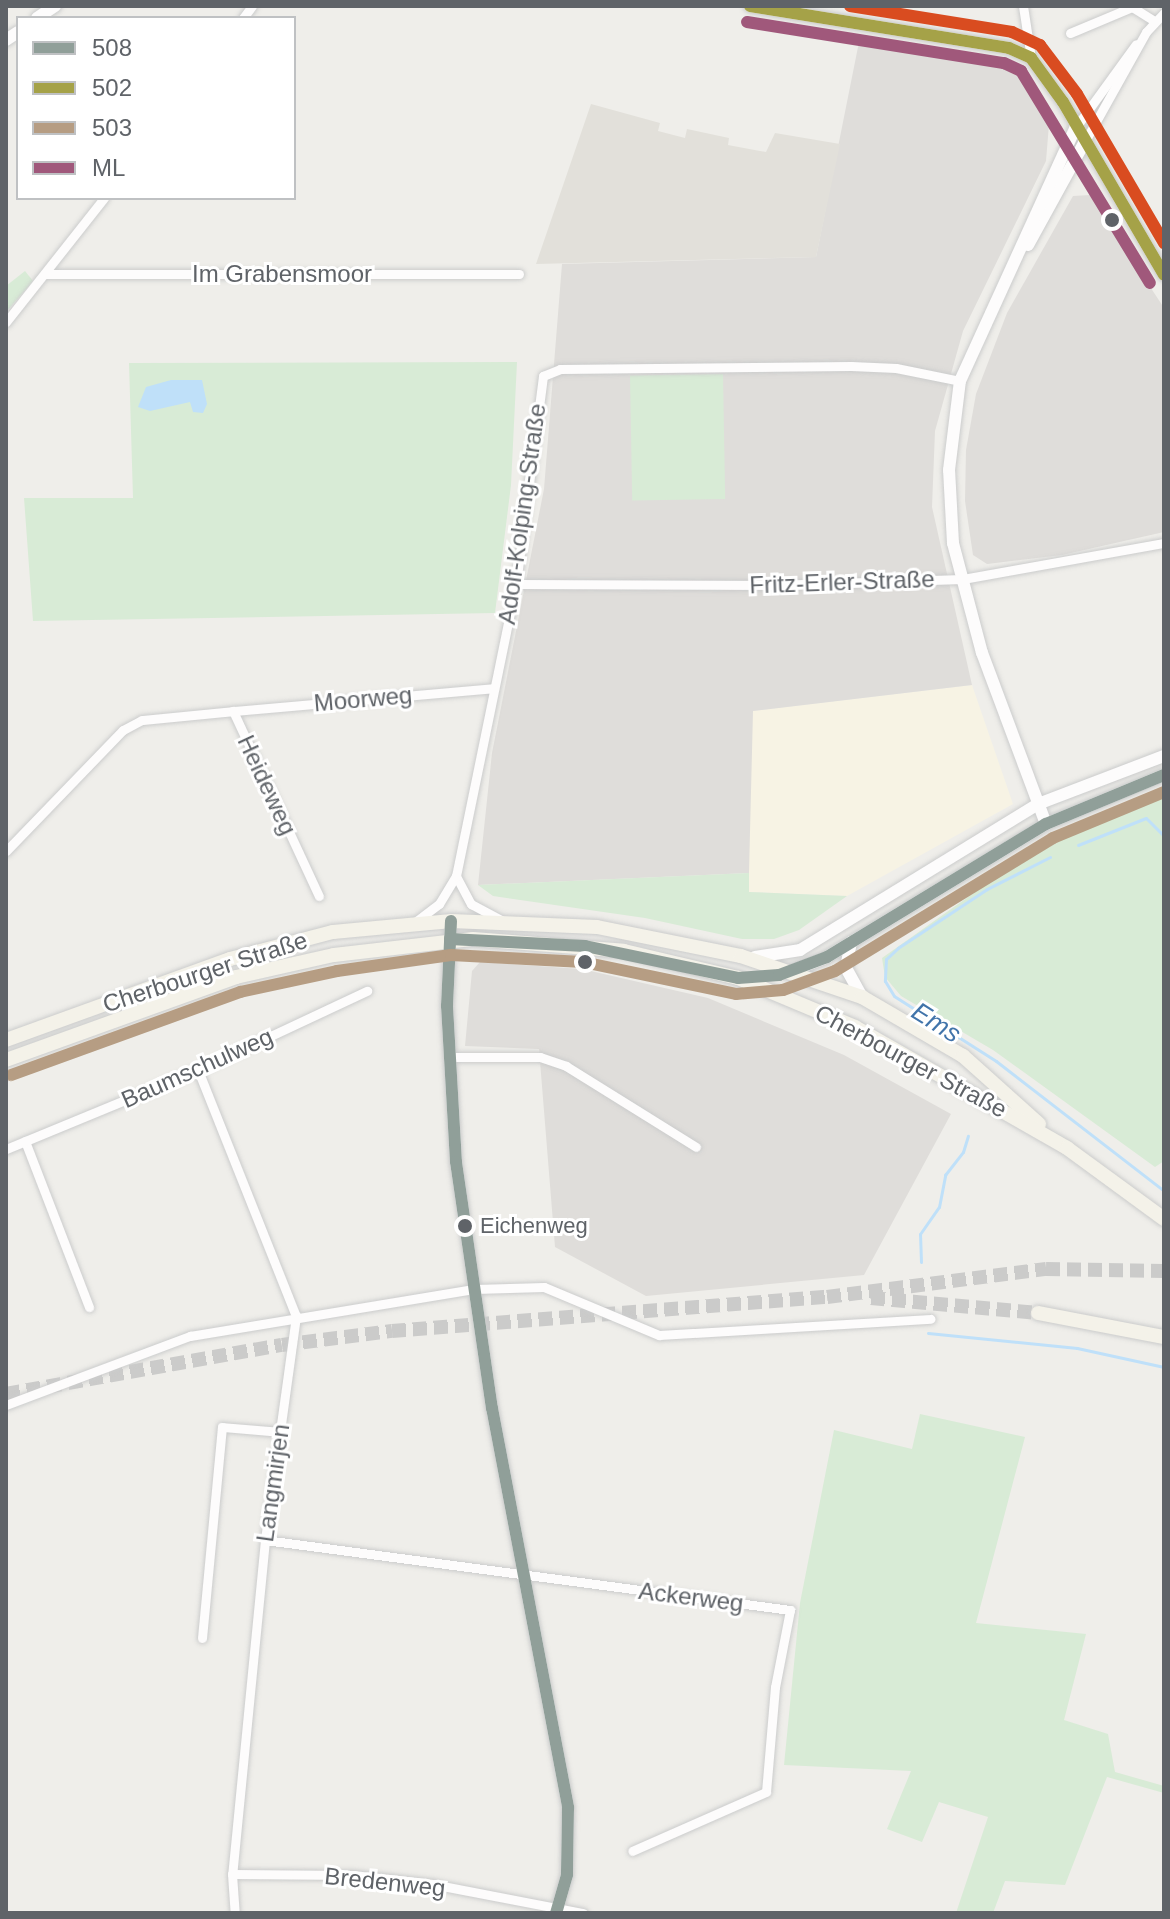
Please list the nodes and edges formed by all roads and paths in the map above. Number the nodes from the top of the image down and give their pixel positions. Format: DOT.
graph roads {
  1 [pos="750,6"];
  2 [pos="1023,6"];
  3 [pos="1164,13"];
  4 [pos="1154,21"];
  5 [pos="1146,32"];
  6 [pos="1070,33"];
  7 [pos="1031,58"];
  8 [pos="1076,127"];
  9 [pos="1084,143"];
  10 [pos="102,200"];
  11 [pos="1016,262"];
  12 [pos="45,274"];
  13 [pos="519,274"];
  14 [pos="1164,275"];
  15 [pos="6,322"];
  16 [pos="960,381"];
  17 [pos="1164,543"];
  18 [pos="963,579"];
  19 [pos="516,584"];
  20 [pos="494,688"];
  21 [pos="233,711"];
  22 [pos="1164,756"];
  23 [pos="1164,775"];
  24 [pos="1038,804"];
  25 [pos="1046,824"];
  26 [pos="6,851"];
  27 [pos="456,876"];
  28 [pos="319,896"];
  29 [pos="451,921"];
  30 [pos="415,922"];
  31 [pos="504,922"];
  32 [pos="450,939"];
  33 [pos="851,942"];
  34 [pos="800,950"];
  35 [pos="741,956"];
  36 [pos="791,971"];
  37 [pos="738,978"];
  38 [pos="367,991"];
  39 [pos="862,997"];
  40 [pos="794,999"];
  41 [pos="6,1040"];
  42 [pos="449,1057"];
  43 [pos="6,1060"];
  44 [pos="198,1070"];
  45 [pos="25,1141"];
  46 [pos="696,1147"];
  47 [pos="1067,1148"];
  48 [pos="6,1149"];
  49 [pos="1164,1219"];
  50 [pos="475,1289"];
  51 [pos="89,1307"];
  52 [pos="1038,1313"];
  53 [pos="296,1316"];
  54 [pos="931,1319"];
  55 [pos="1164,1337"];
  56 [pos="6,1405"];
  57 [pos="280,1432"];
  58 [pos="265,1540"];
  59 [pos="522,1575"];
  60 [pos="202,1638"];
  61 [pos="632,1851"];
  62 [pos="232,1874"];
  63 [pos="557,1910"];
  64 [pos="235,1913"];
  65 [pos="583,1913"];
  1 -- 7 [label="street"];
  2 -- 7 [label="street"];
  3 -- 4 [label="street"];
  4 -- 5 [label="street"];
  4 -- 6 [label="street"];
  5 -- 8 [label="street"];
  5 -- 9 [label="street"];
  7 -- 8 [label="street"];
  8 -- 9 [label="street"];
  8 -- 11 [label="street"];
  9 -- 11 [label="street"];
  9 -- 14 [label="street"];
  10 -- 12 [label="street"];
  11 -- 16 [label="street"];
  12 -- 13 [label="street, Im Grabensmoor"];
  12 -- 15 [label="street"];
  16 -- 18 [label="street"];
  16 -- 19 [label="street, Adolf-Kolping-Straße"];
  17 -- 18 [label="street, Fritz-Erler-Straße"];
  18 -- 19 [label="street, Fritz-Erler-Straße"];
  18 -- 24 [label="street"];
  19 -- 20 [label="street, Adolf-Kolping-Straße"];
  20 -- 21 [label="street, Moorweg"];
  20 -- 27 [label="street, Adolf-Kolping-Straße"];
  21 -- 26 [label="street, Heideweg"];
  21 -- 28 [label="street, Heideweg"];
  22 -- 24 [label="street"];
  23 -- 25 [label="street"];
  24 -- 25 [label="street"];
  24 -- 34 [label="street"];
  25 -- 33 [label="street"];
  27 -- 30 [label="street, Adolf-Kolping-Straße"];
  27 -- 31 [label="street"];
  29 -- 30 [label="main road, Cherbourger Straße"];
  29 -- 31 [label="main road, Cherbourger Straße"];
  29 -- 32 [label="street"];
  30 -- 41 [label="main road, Cherbourger Straße"];
  31 -- 35 [label="main road, Cherbourger Straße"];
  32 -- 37 [label="main road, Cherbourger Straße"];
  32 -- 42 [label="street"];
  32 -- 43 [label="main road, Cherbourger Straße"];
  33 -- 36 [label="street"];
  33 -- 39 [label="street"];
  34 -- 35 [label="street"];
  34 -- 36 [label="street"];
  35 -- 36 [label="main road, Cherbourger Straße"];
  36 -- 37 [label="main road"];
  36 -- 39 [label="main road, Cherbourger Straße"];
  36 -- 40 [label="main road"];
  37 -- 40 [label="main road, Cherbourger Straße"];
  38 -- 44 [label="street, Baumschulweg"];
  39 -- 47 [label="main road, Cherbourger Straße"];
  40 -- 47 [label="main road, Cherbourger Straße"];
  42 -- 46 [label="street"];
  42 -- 50 [label="street"];
  44 -- 45 [label="street, Baumschulweg"];
  44 -- 53 [label="street, Langmirjen"];
  45 -- 48 [label="street, Baumschulweg"];
  45 -- 51 [label="street"];
  47 -- 49 [label="main road, Cherbourger Straße"];
  50 -- 53 [label="street"];
  50 -- 54 [label="street"];
  50 -- 59 [label="street"];
  52 -- 55 [label="main road"];
  53 -- 56 [label="street"];
  53 -- 57 [label="street, Langmirjen"];
  57 -- 58 [label="street, Langmirjen"];
  57 -- 60 [label="street"];
  58 -- 59 [label="street, Ackerweg"];
  58 -- 62 [label="street, Langmirjen"];
  59 -- 61 [label="street, Ackerweg"];
  59 -- 63 [label="street"];
  62 -- 63 [label="street, Bredenweg"];
  62 -- 64 [label="street, Langmirjen"];
  63 -- 65 [label="street, Bredenweg"];
}
